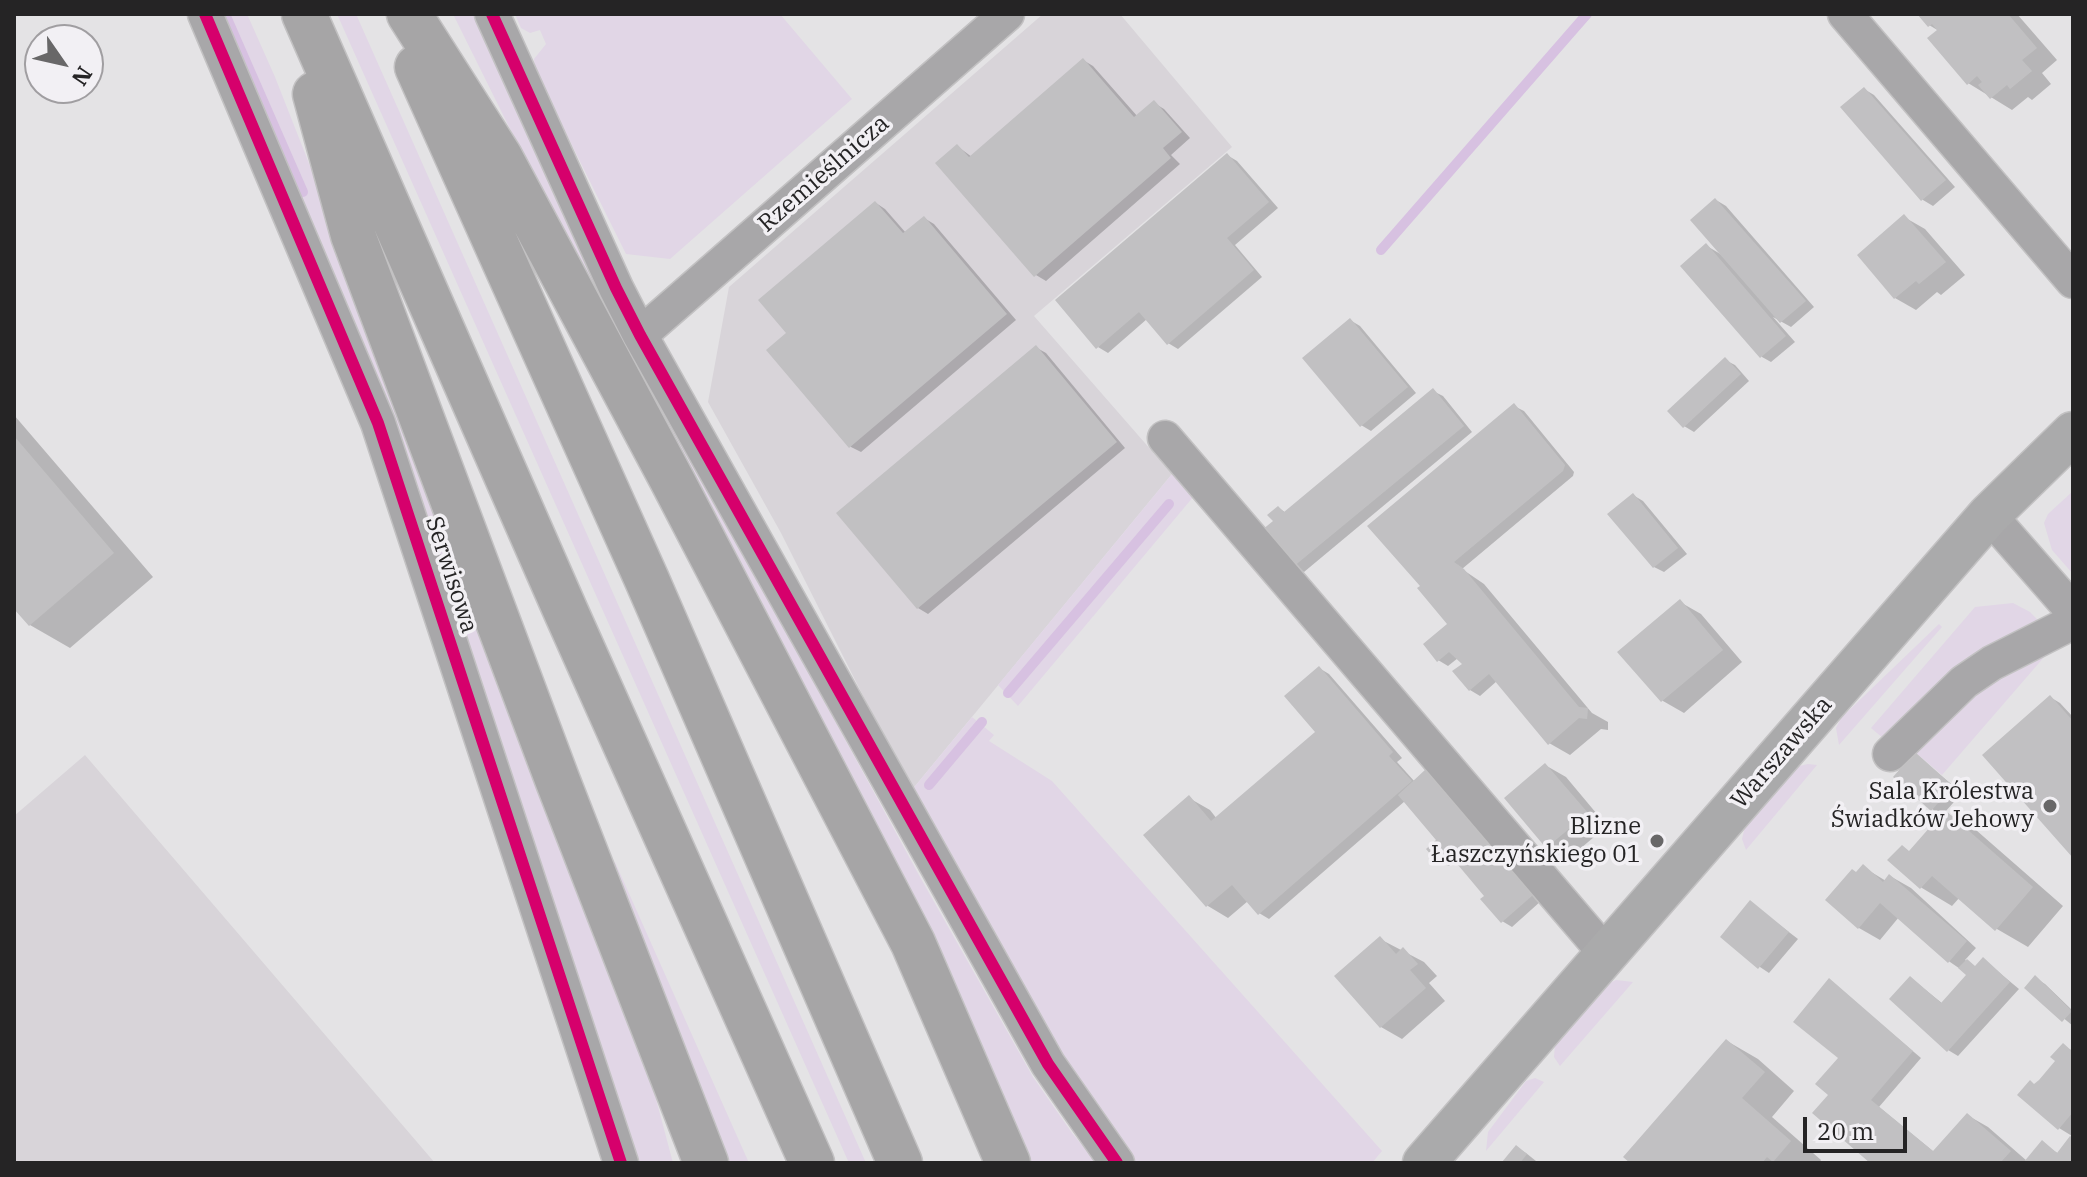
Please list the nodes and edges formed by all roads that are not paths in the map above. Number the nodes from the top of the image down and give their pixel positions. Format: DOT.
graph roads {
  1 [pos="205,14"];
  2 [pos="293,14"];
  3 [pos="304,14"];
  4 [pos="393,14"];
  5 [pos="409,14"];
  6 [pos="492,14"];
  7 [pos="1007,14"];
  8 [pos="1845,14"];
  9 [pos="2073,281"];
  10 [pos="640,335"];
  11 [pos="2073,433"];
  12 [pos="1165,438"];
  13 [pos="1989,515"];
  14 [pos="2073,611"];
  15 [pos="2073,622"];
  16 [pos="1890,754"];
  17 [pos="1607,955"];
  18 [pos="1497,1079"];
  19 [pos="621,1163"];
  20 [pos="706,1163"];
  21 [pos="812,1163"];
  22 [pos="900,1163"];
  23 [pos="1008,1163"];
  24 [pos="1117,1163"];
  25 [pos="1424,1163"];
  26 [pos="1449,1163"];
  1 -- 19 [label="street, Serwisowa"];
  2 -- 20 [label="highway"];
  3 -- 21 [label="highway"];
  4 -- 22 [label="highway"];
  5 -- 23 [label="highway"];
  6 -- 10 [label="street"];
  7 -- 10 [label="street, Rzemieślnicza"];
  8 -- 9 [label="street"];
  10 -- 24 [label="street"];
  11 -- 13 [label="main road, Warszawska"];
  12 -- 17 [label="street"];
  13 -- 14 [label="street"];
  13 -- 17 [label="main road, Warszawska"];
  15 -- 16 [label="street"];
  17 -- 18 [label="main road, Warszawska"];
  18 -- 25 [label="main road, Warszawska"];
  18 -- 26 [label="main road, Warszawska"];
}
